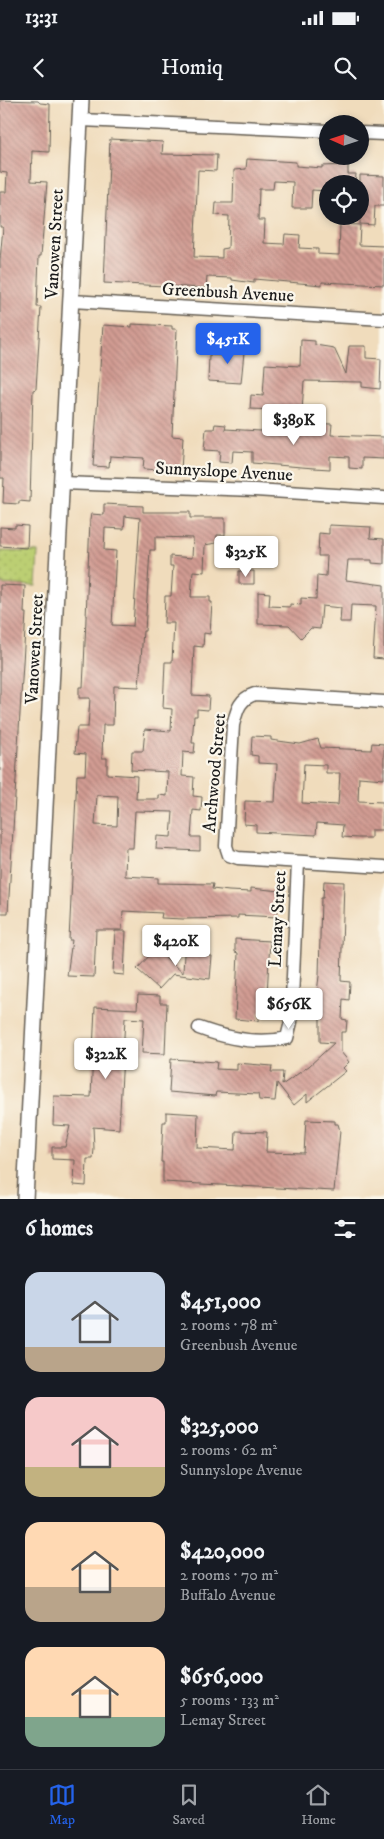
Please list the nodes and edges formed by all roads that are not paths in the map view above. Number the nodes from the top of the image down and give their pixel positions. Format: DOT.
graph roads {
  1 [pos="82,100"];
  2 [pos="80,120"];
  3 [pos="319,131"];
  4 [pos="369,133"];
  5 [pos="384,134"];
  6 [pos="71,301"];
  7 [pos="384,318"];
  8 [pos="62,483"];
  9 [pos="384,498"];
  10 [pos="384,702"];
  11 [pos="298,862"];
  12 [pos="384,867"];
  13 [pos="198,1028"];
  14 [pos="25,1199"];
  1 -- 2 [label="main road, Vanowen Street"];
  2 -- 3 [label="street"];
  2 -- 6 [label="main road, Vanowen Street"];
  4 -- 5 [label="street"];
  6 -- 7 [label="street, Greenbush Avenue"];
  6 -- 8 [label="main road, Vanowen Street"];
  8 -- 9 [label="street, Sunnyslope Avenue"];
  8 -- 14 [label="main road, Vanowen Street"];
  10 -- 11 [label="street, Archwood Street"];
  11 -- 12 [label="street"];
  11 -- 13 [label="street, Lemay Street"];
}
